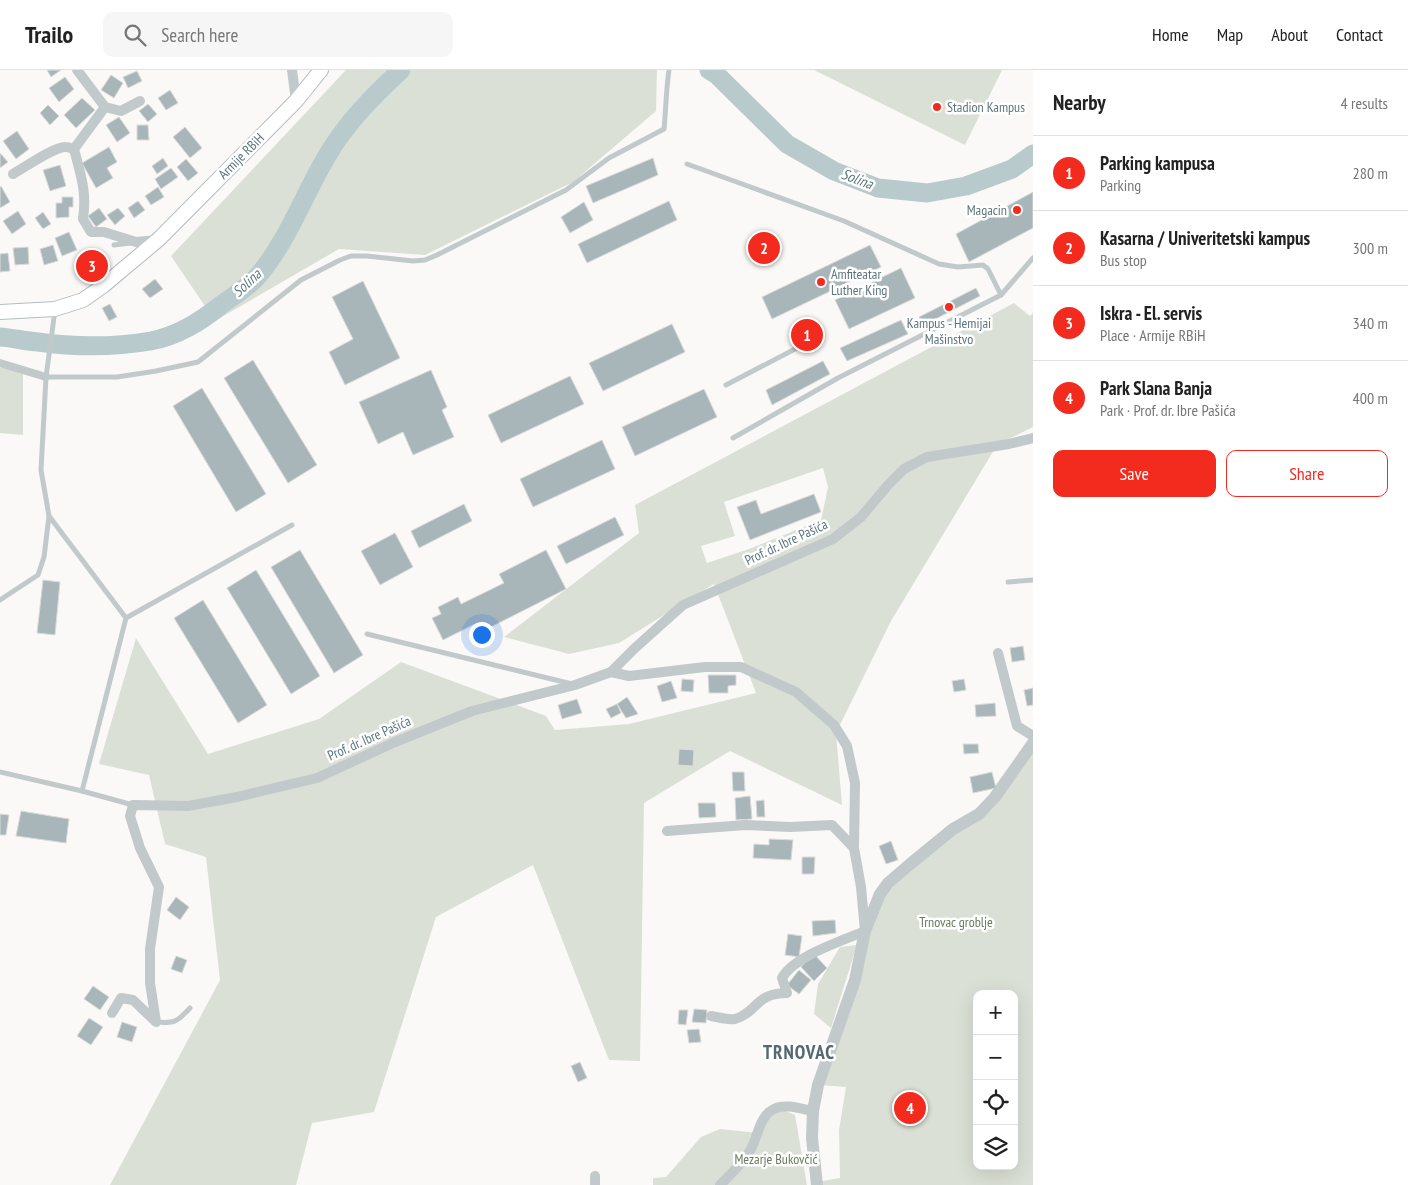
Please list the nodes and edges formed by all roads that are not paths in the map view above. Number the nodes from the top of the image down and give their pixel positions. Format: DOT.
graph roads {
  1 [pos="77,70"];
  2 [pos="292,70"];
  3 [pos="322,70"];
  4 [pos="669,70"];
  5 [pos="140,101"];
  6 [pos="296,101"];
  7 [pos="106,107"];
  8 [pos="74,149"];
  9 [pos="687,164"];
  10 [pos="13,174"];
  11 [pos="159,240"];
  12 [pos="136,242"];
  13 [pos="114,245"];
  14 [pos="1033,258"];
  15 [pos="1001,295"];
  16 [pos="55,309"];
  17 [pos="0,312"];
  18 [pos="820,336"];
  19 [pos="0,363"];
  20 [pos="46,377"];
  21 [pos="726,385"];
  22 [pos="733,438"];
  23 [pos="1033,438"];
  24 [pos="49,516"];
  25 [pos="292,525"];
  26 [pos="1033,580"];
  27 [pos="1008,582"];
  28 [pos="0,600"];
  29 [pos="126,618"];
  30 [pos="367,634"];
  31 [pos="998,653"];
  32 [pos="611,672"];
  33 [pos="575,685"];
  34 [pos="1033,736"];
  35 [pos="1033,743"];
  36 [pos="0,772"];
  37 [pos="82,791"];
  38 [pos="133,804"];
  39 [pos="667,831"];
  40 [pos="854,848"];
  41 [pos="865,931"];
  42 [pos="190,1008"];
  43 [pos="112,1013"];
  44 [pos="711,1016"];
  45 [pos="156,1022"];
  46 [pos="813,1111"];
  47 [pos="720,1185"];
  48 [pos="817,1185"];
  1 -- 7 [label="street"];
  2 -- 6 [label="street"];
  3 -- 6 [label="main road, Armije RBiH"];
  4 -- 20 [label="lane"];
  5 -- 7 [label="street"];
  6 -- 11 [label="main road, Armije RBiH"];
  7 -- 8 [label="street"];
  8 -- 10 [label="street"];
  8 -- 12 [label="street"];
  9 -- 15 [label="lane"];
  11 -- 12 [label="street"];
  11 -- 16 [label="main road, Armije RBiH"];
  12 -- 13 [label="lane"];
  14 -- 15 [label="lane"];
  15 -- 22 [label="lane"];
  16 -- 17 [label="main road, Armije RBiH"];
  16 -- 20 [label="lane"];
  18 -- 21 [label="lane"];
  19 -- 20 [label="street"];
  20 -- 24 [label="lane"];
  23 -- 32 [label="street, Prof. dr. Ibre Pašića"];
  24 -- 28 [label="lane"];
  24 -- 29 [label="lane"];
  25 -- 29 [label="lane"];
  26 -- 27 [label="lane"];
  29 -- 37 [label="lane"];
  30 -- 33 [label="lane"];
  31 -- 34 [label="street"];
  32 -- 33 [label="street, Prof. dr. Ibre Pašića"];
  32 -- 40 [label="street, Prof. dr. Ibre Pašića"];
  33 -- 38 [label="street, Prof. dr. Ibre Pašića"];
  35 -- 41 [label="street, Prof. dr. Ibre Pašića"];
  36 -- 37 [label="lane"];
  37 -- 38 [label="lane"];
  38 -- 45 [label="street"];
  39 -- 40 [label="street"];
  40 -- 41 [label="street, Prof. dr. Ibre Pašića"];
  41 -- 44 [label="street"];
  41 -- 46 [label="street, Prof. dr. Ibre Pašića"];
  42 -- 45 [label="lane"];
  43 -- 45 [label="street"];
  46 -- 47 [label="street"];
  46 -- 48 [label="street, Prof. dr. Ibre Pašića"];
}
